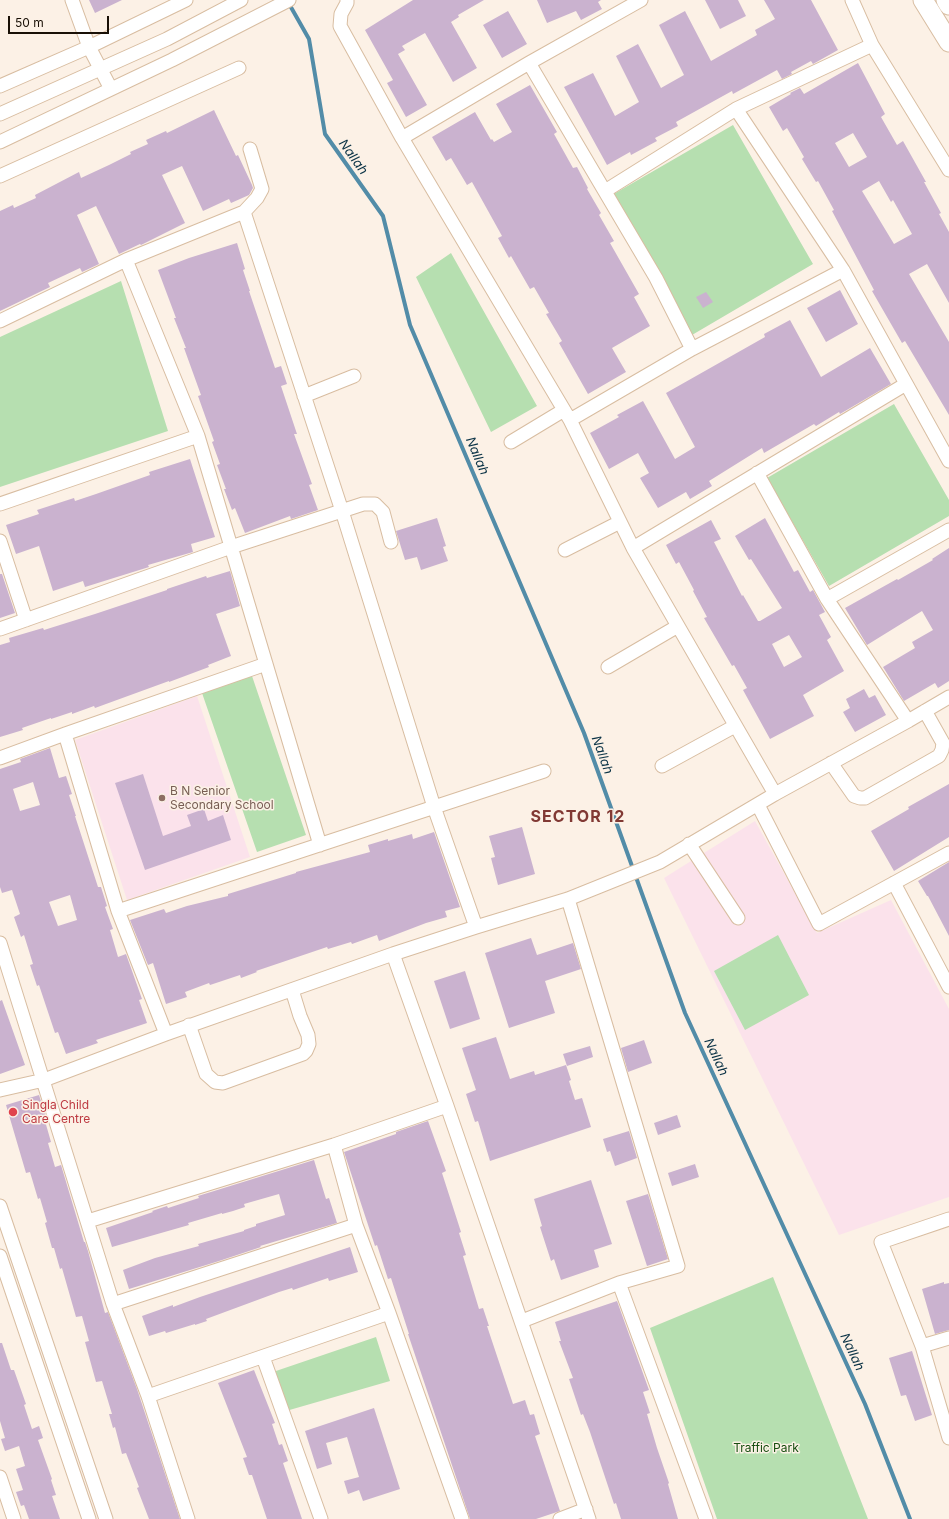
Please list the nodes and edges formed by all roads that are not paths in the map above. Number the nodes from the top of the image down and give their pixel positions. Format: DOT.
graph roads {
  1 [pos="72,0"];
  2 [pos="186,0"];
  3 [pos="289,0"];
  4 [pos="641,0"];
  5 [pos="852,0"];
  6 [pos="923,0"];
  7 [pos="946,0"];
  8 [pos="349,1"];
  9 [pos="238,2"];
  10 [pos="949,5"];
  11 [pos="949,42"];
  12 [pos="872,45"];
  13 [pos="89,47"];
  14 [pos="529,63"];
  15 [pos="239,68"];
  16 [pos="101,69"];
  17 [pos="0,86"];
  18 [pos="111,89"];
  19 [pos="736,109"];
  20 [pos="0,114"];
  21 [pos="402,138"];
  22 [pos="0,142"];
  23 [pos="250,149"];
  24 [pos="949,170"];
  25 [pos="0,176"];
  26 [pos="605,191"];
  27 [pos="244,212"];
  28 [pos="126,260"];
  29 [pos="842,270"];
  30 [pos="0,321"];
  31 [pos="692,349"];
  32 [pos="354,376"];
  33 [pos="906,384"];
  34 [pos="304,396"];
  35 [pos="567,415"];
  36 [pos="198,436"];
  37 [pos="511,442"];
  38 [pos="949,461"];
  39 [pos="757,474"];
  40 [pos="0,504"];
  41 [pos="342,511"];
  42 [pos="620,522"];
  43 [pos="949,530"];
  44 [pos="0,541"];
  45 [pos="391,542"];
  46 [pos="231,547"];
  47 [pos="633,548"];
  48 [pos="565,550"];
  49 [pos="827,599"];
  50 [pos="26,620"];
  51 [pos="678,626"];
  52 [pos="0,629"];
  53 [pos="266,664"];
  54 [pos="608,667"];
  55 [pos="949,697"];
  56 [pos="925,711"];
  57 [pos="908,721"];
  58 [pos="736,726"];
  59 [pos="64,734"];
  60 [pos="0,758"];
  61 [pos="831,763"];
  62 [pos="662,766"];
  63 [pos="544,771"];
  64 [pos="775,794"];
  65 [pos="758,805"];
  66 [pos="434,807"];
  67 [pos="689,844"];
  68 [pos="320,845"];
  69 [pos="949,853"];
  70 [pos="894,883"];
  71 [pos="568,899"];
  72 [pos="118,911"];
  73 [pos="738,918"];
  74 [pos="476,927"];
  75 [pos="0,943"];
  76 [pos="393,954"];
  77 [pos="949,987"];
  78 [pos="292,990"];
  79 [pos="189,1025"];
  80 [pos="166,1034"];
  81 [pos="44,1080"];
  82 [pos="0,1090"];
  83 [pos="447,1106"];
  84 [pos="334,1145"];
  85 [pos="0,1206"];
  86 [pos="949,1219"];
  87 [pos="88,1221"];
  88 [pos="356,1225"];
  89 [pos="0,1256"];
  90 [pos="619,1283"];
  91 [pos="113,1304"];
  92 [pos="390,1313"];
  93 [pos="522,1322"];
  94 [pos="949,1338"];
  95 [pos="922,1346"];
  96 [pos="263,1357"];
  97 [pos="148,1396"];
  98 [pos="949,1438"];
  99 [pos="0,1477"];
  100 [pos="587,1514"];
  101 [pos="14,1519"];
  102 [pos="89,1519"];
  103 [pos="106,1519"];
  104 [pos="188,1519"];
  105 [pos="321,1519"];
  106 [pos="462,1519"];
  107 [pos="560,1519"];
  108 [pos="706,1519"];
  1 -- 13 [label="street"];
  2 -- 13 [label="street"];
  3 -- 18 [label="street"];
  4 -- 14 [label="street"];
  5 -- 12 [label="street"];
  6 -- 11 [label="highway"];
  7 -- 10 [label="highway"];
  8 -- 21 [label="street"];
  9 -- 16 [label="street"];
  12 -- 19 [label="street"];
  12 -- 24 [label="street"];
  13 -- 16 [label="street"];
  13 -- 17 [label="street"];
  14 -- 21 [label="street"];
  14 -- 26 [label="street"];
  15 -- 25 [label="street"];
  16 -- 18 [label="street"];
  16 -- 20 [label="street"];
  18 -- 22 [label="street"];
  19 -- 26 [label="street"];
  19 -- 29 [label="street"];
  21 -- 35 [label="street"];
  23 -- 27 [label="street"];
  26 -- 31 [label="street"];
  27 -- 28 [label="street"];
  27 -- 34 [label="street"];
  28 -- 30 [label="street"];
  28 -- 36 [label="street"];
  29 -- 31 [label="street"];
  29 -- 33 [label="street"];
  31 -- 35 [label="street"];
  32 -- 34 [label="street"];
  33 -- 38 [label="street"];
  33 -- 39 [label="street"];
  34 -- 41 [label="street"];
  35 -- 37 [label="street"];
  35 -- 42 [label="street"];
  36 -- 40 [label="street"];
  36 -- 46 [label="street"];
  39 -- 47 [label="street"];
  39 -- 49 [label="street"];
  41 -- 45 [label="street"];
  41 -- 46 [label="street"];
  41 -- 66 [label="street"];
  42 -- 47 [label="street"];
  42 -- 48 [label="street"];
  43 -- 49 [label="street"];
  44 -- 50 [label="street"];
  46 -- 50 [label="street"];
  46 -- 53 [label="street"];
  47 -- 51 [label="street"];
  49 -- 57 [label="street"];
  50 -- 52 [label="street"];
  51 -- 54 [label="street"];
  51 -- 58 [label="street"];
  53 -- 59 [label="street"];
  53 -- 68 [label="street"];
  55 -- 56 [label="street"];
  56 -- 57 [label="street"];
  56 -- 61 [label="street"];
  57 -- 61 [label="street"];
  58 -- 62 [label="street"];
  58 -- 64 [label="street"];
  59 -- 60 [label="street"];
  59 -- 72 [label="street"];
  61 -- 64 [label="street"];
  63 -- 66 [label="street"];
  64 -- 65 [label="street"];
  65 -- 67 [label="street"];
  65 -- 70 [label="street"];
  66 -- 68 [label="street"];
  66 -- 74 [label="street"];
  67 -- 71 [label="street"];
  67 -- 73 [label="street"];
  68 -- 72 [label="street"];
  69 -- 70 [label="street"];
  70 -- 77 [label="street"];
  71 -- 74 [label="street"];
  71 -- 90 [label="street"];
  72 -- 80 [label="street"];
  74 -- 76 [label="street"];
  75 -- 81 [label="street"];
  76 -- 78 [label="street"];
  76 -- 83 [label="street"];
  78 -- 79 [label="street"];
  78 -- 79 [label="street"];
  79 -- 80 [label="street"];
  80 -- 81 [label="street"];
  81 -- 82 [label="street"];
  81 -- 87 [label="street"];
  83 -- 84 [label="street"];
  83 -- 93 [label="street"];
  84 -- 87 [label="street"];
  84 -- 88 [label="street"];
  85 -- 103 [label="street"];
  86 -- 95 [label="street"];
  87 -- 91 [label="street"];
  88 -- 91 [label="street"];
  88 -- 92 [label="street"];
  89 -- 102 [label="street"];
  90 -- 93 [label="street"];
  90 -- 108 [label="street"];
  91 -- 97 [label="street"];
  92 -- 96 [label="street"];
  92 -- 106 [label="street"];
  93 -- 100 [label="street"];
  94 -- 95 [label="street"];
  95 -- 98 [label="street"];
  96 -- 97 [label="street"];
  96 -- 105 [label="street"];
  97 -- 104 [label="street"];
  99 -- 101 [label="street"];
  100 -- 107 [label="street"];
}
